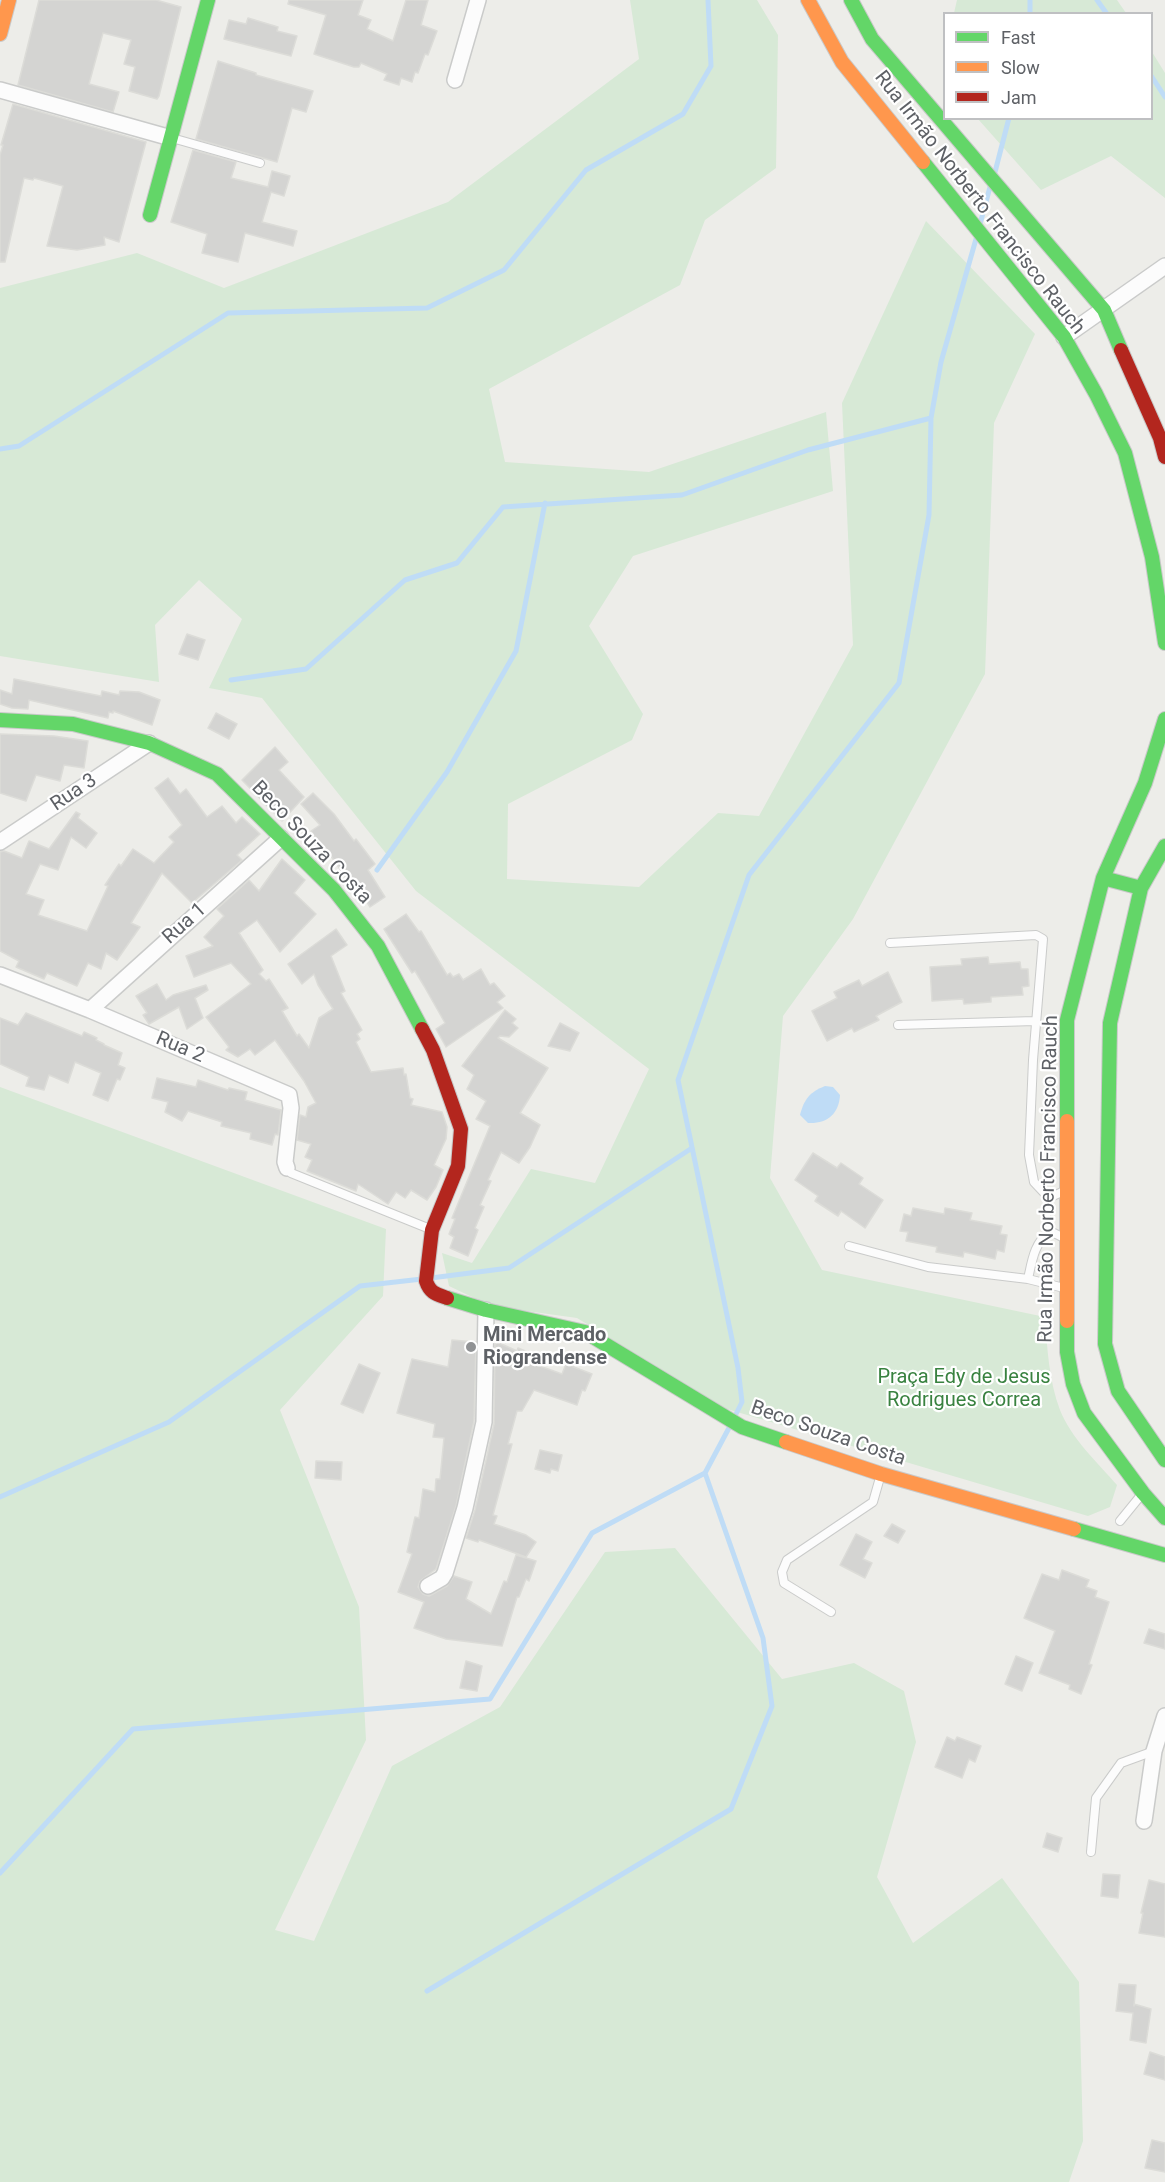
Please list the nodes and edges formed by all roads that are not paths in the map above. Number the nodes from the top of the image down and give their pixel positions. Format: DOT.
graph roads {
  1 [pos="9,0"];
  2 [pos="208,0"];
  3 [pos="478,0"];
  4 [pos="808,0"];
  5 [pos="851,0"];
  6 [pos="0,34"];
  7 [pos="455,80"];
  8 [pos="0,90"];
  9 [pos="171,138"];
  10 [pos="260,163"];
  11 [pos="150,215"];
  12 [pos="1165,266"];
  13 [pos="1104,310"];
  14 [pos="1064,337"];
  15 [pos="1165,457"];
  16 [pos="1159,556"];
  17 [pos="1165,643"];
  18 [pos="1165,719"];
  19 [pos="0,720"];
  20 [pos="149,743"];
  21 [pos="281,838"];
  22 [pos="0,842"];
  23 [pos="1165,846"];
  24 [pos="1103,878"];
  25 [pos="1141,888"];
  26 [pos="890,943"];
  27 [pos="0,975"];
  28 [pos="90,1010"];
  29 [pos="1035,1021"];
  30 [pos="898,1025"];
  31 [pos="287,1168"];
  32 [pos="1067,1190"];
  33 [pos="1049,1198"];
  34 [pos="432,1230"];
  35 [pos="1050,1230"];
  36 [pos="1067,1239"];
  37 [pos="849,1246"];
  38 [pos="1028,1279"];
  39 [pos="1067,1288"];
  40 [pos="486,1310"];
  41 [pos="1165,1460"];
  42 [pos="881,1474"];
  43 [pos="1143,1493"];
  44 [pos="1165,1518"];
  45 [pos="1120,1521"];
  46 [pos="1165,1555"];
  47 [pos="428,1586"];
  48 [pos="831,1612"];
  49 [pos="1165,1716"];
  50 [pos="1154,1751"];
  51 [pos="1144,1821"];
  52 [pos="1091,1852"];
  1 -- 6 [label="street"];
  2 -- 9 [label="street"];
  3 -- 7 [label="street"];
  4 -- 14 [label="street, Rua Irmão Norberto Francisco Rauch"];
  5 -- 13 [label="street, Rua Irmão Norberto Francisco Rauch"];
  8 -- 9 [label="street"];
  9 -- 10 [label="lane"];
  9 -- 11 [label="street"];
  12 -- 13 [label="street"];
  13 -- 14 [label="street"];
  13 -- 15 [label="street, Rua Irmão Norberto Francisco Rauch"];
  14 -- 16 [label="street, Rua Irmão Norberto Francisco Rauch"];
  16 -- 17 [label="street, Rua Irmão Norberto Francisco Rauch"];
  18 -- 24 [label="street, Rua Irmão Norberto Francisco Rauch"];
  19 -- 20 [label="street, Beco Souza Costa"];
  20 -- 21 [label="street, Beco Souza Costa"];
  20 -- 22 [label="street, Rua 3"];
  21 -- 28 [label="street, Rua 1"];
  21 -- 34 [label="street, Beco Souza Costa"];
  23 -- 25 [label="street"];
  24 -- 25 [label="street"];
  24 -- 32 [label="street, Rua Irmão Norberto Francisco Rauch"];
  25 -- 41 [label="street"];
  26 -- 29 [label="lane"];
  27 -- 28 [label="street, Rua 2"];
  28 -- 31 [label="street, Rua 2"];
  29 -- 30 [label="lane"];
  29 -- 33 [label="lane"];
  31 -- 34 [label="lane"];
  32 -- 33 [label="lane"];
  32 -- 36 [label="street, Rua Irmão Norberto Francisco Rauch"];
  33 -- 35 [label="lane"];
  34 -- 40 [label="street, Beco Souza Costa"];
  35 -- 36 [label="lane"];
  35 -- 38 [label="lane"];
  36 -- 39 [label="street, Rua Irmão Norberto Francisco Rauch"];
  37 -- 38 [label="lane"];
  38 -- 39 [label="lane"];
  39 -- 43 [label="street, Rua Irmão Norberto Francisco Rauch"];
  40 -- 42 [label="street, Beco Souza Costa"];
  40 -- 47 [label="street"];
  42 -- 46 [label="street, Beco Souza Costa"];
  42 -- 48 [label="lane"];
  43 -- 44 [label="street, Rua Irmão Norberto Francisco Rauch"];
  43 -- 45 [label="lane"];
  49 -- 50 [label="street"];
  50 -- 51 [label="street"];
  50 -- 52 [label="lane"];
}
